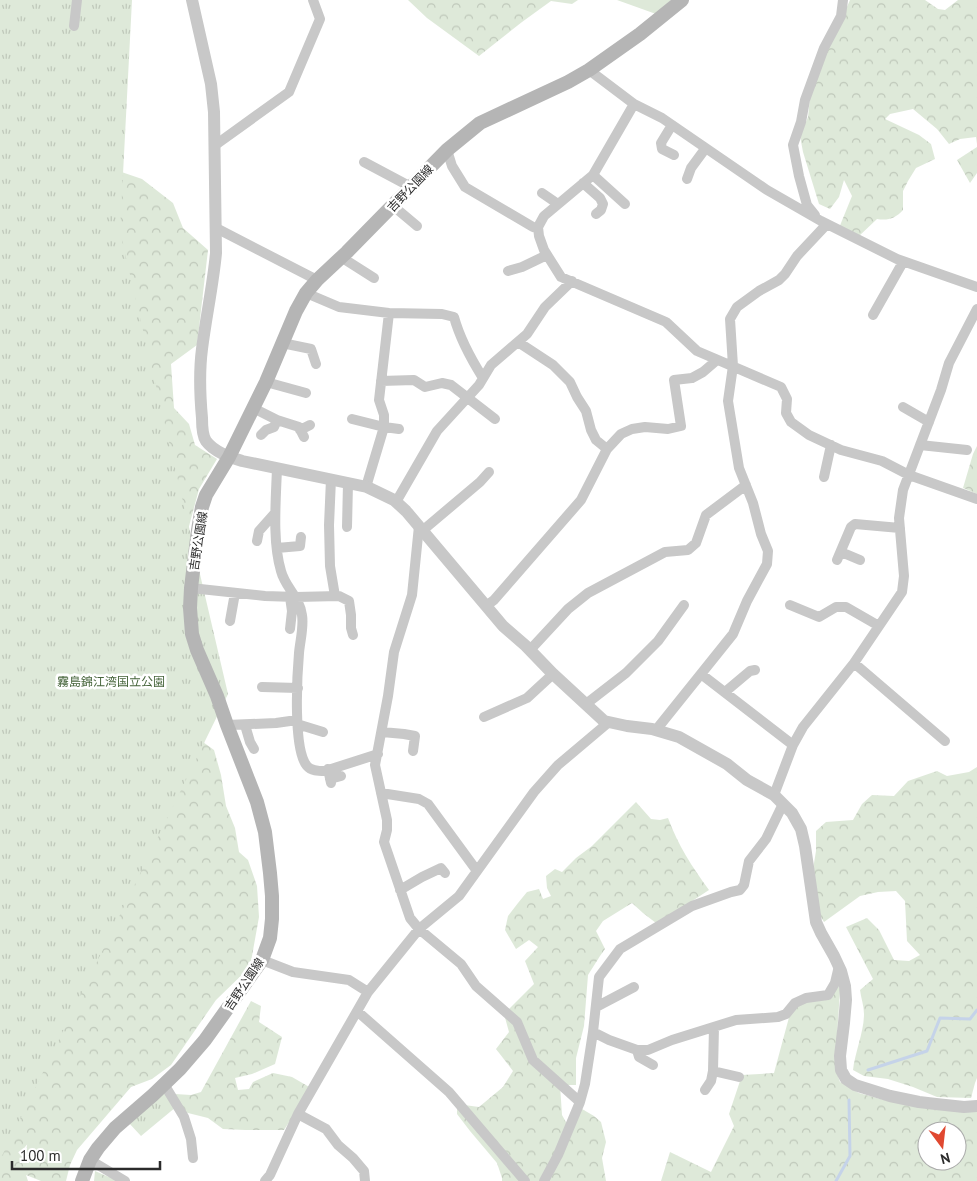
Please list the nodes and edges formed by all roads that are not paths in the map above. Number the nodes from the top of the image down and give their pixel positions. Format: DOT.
graph roads {
  1 [pos="77,0"];
  2 [pos="192,0"];
  3 [pos="313,0"];
  4 [pos="682,0"];
  5 [pos="844,0"];
  6 [pos="74,26"];
  7 [pos="589,70"];
  8 [pos="634,104"];
  9 [pos="672,125"];
  10 [pos="214,146"];
  11 [pos="705,149"];
  12 [pos="447,150"];
  13 [pos="674,155"];
  14 [pos="364,162"];
  15 [pos="593,175"];
  16 [pos="687,179"];
  17 [pos="583,184"];
  18 [pos="411,187"];
  19 [pos="542,193"];
  20 [pos="558,204"];
  21 [pos="625,204"];
  22 [pos="392,205"];
  23 [pos="596,214"];
  24 [pos="824,223"];
  25 [pos="417,226"];
  26 [pos="216,228"];
  27 [pos="538,228"];
  28 [pos="547,255"];
  29 [pos="342,257"];
  30 [pos="903,262"];
  31 [pos="508,271"];
  32 [pos="374,278"];
  33 [pos="316,280"];
  34 [pos="572,281"];
  35 [pos="977,287"];
  36 [pos="306,293"];
  37 [pos="977,309"];
  38 [pos="389,313"];
  39 [pos="873,315"];
  40 [pos="518,342"];
  41 [pos="282,344"];
  42 [pos="717,360"];
  43 [pos="316,364"];
  44 [pos="733,366"];
  45 [pos="483,378"];
  46 [pos="381,381"];
  47 [pos="266,382"];
  48 [pos="306,393"];
  49 [pos="468,397"];
  50 [pos="253,408"];
  51 [pos="903,408"];
  52 [pos="352,419"];
  53 [pos="495,419"];
  54 [pos="277,420"];
  55 [pos="929,422"];
  56 [pos="384,427"];
  57 [pos="399,429"];
  58 [pos="305,431"];
  59 [pos="261,435"];
  60 [pos="831,445"];
  61 [pos="920,445"];
  62 [pos="607,449"];
  63 [pos="967,450"];
  64 [pos="229,457"];
  65 [pos="276,468"];
  66 [pos="489,472"];
  67 [pos="908,475"];
  68 [pos="824,477"];
  69 [pos="330,479"];
  70 [pos="348,483"];
  71 [pos="746,485"];
  72 [pos="366,487"];
  73 [pos="977,499"];
  74 [pos="396,502"];
  75 [pos="275,513"];
  76 [pos="348,527"];
  77 [pos="420,528"];
  78 [pos="900,528"];
  79 [pos="300,537"];
  80 [pos="257,541"];
  81 [pos="277,548"];
  82 [pos="860,560"];
  83 [pos="191,588"];
  84 [pos="235,593"];
  85 [pos="335,596"];
  86 [pos="293,597"];
  87 [pos="684,605"];
  88 [pos="790,605"];
  89 [pos="486,606"];
  90 [pos="230,621"];
  91 [pos="879,626"];
  92 [pos="290,629"];
  93 [pos="353,635"];
  94 [pos="530,650"];
  95 [pos="854,663"];
  96 [pos="755,670"];
  97 [pos="553,674"];
  98 [pos="701,674"];
  99 [pos="262,687"];
  100 [pos="298,688"];
  101 [pos="725,692"];
  102 [pos="586,704"];
  103 [pos="484,717"];
  104 [pos="297,722"];
  105 [pos="609,722"];
  106 [pos="245,724"];
  107 [pos="227,725"];
  108 [pos="656,730"];
  109 [pos="323,732"];
  110 [pos="382,732"];
  111 [pos="945,741"];
  112 [pos="793,745"];
  113 [pos="254,749"];
  114 [pos="413,750"];
  115 [pos="378,754"];
  116 [pos="341,776"];
  117 [pos="330,777"];
  118 [pos="381,792"];
  119 [pos="778,800"];
  120 [pos="477,871"];
  121 [pos="445,873"];
  122 [pos="400,890"];
  123 [pos="419,929"];
  124 [pos="262,960"];
  125 [pos="839,966"];
  126 [pos="634,987"];
  127 [pos="368,992"];
  128 [pos="596,1007"];
  129 [pos="357,1011"];
  130 [pos="714,1027"];
  131 [pos="593,1032"];
  132 [pos="637,1050"];
  133 [pos="653,1065"];
  134 [pos="713,1071"];
  135 [pos="739,1077"];
  136 [pos="164,1084"];
  137 [pos="705,1090"];
  138 [pos="580,1102"];
  139 [pos="977,1106"];
  140 [pos="298,1114"];
  141 [pos="193,1158"];
  142 [pos="90,1160"];
  143 [pos="82,1181"];
  144 [pos="125,1181"];
  145 [pos="265,1181"];
  146 [pos="365,1181"];
  147 [pos="525,1181"];
  148 [pos="544,1181"];
  1 -- 6 [label="street"];
  2 -- 10 [label="street"];
  3 -- 10 [label="street"];
  4 -- 7 [label="main road, 吉野公園線"];
  5 -- 24 [label="street"];
  7 -- 8 [label="street"];
  7 -- 12 [label="main road, 吉野公園線"];
  8 -- 9 [label="street"];
  8 -- 15 [label="street"];
  9 -- 11 [label="street"];
  9 -- 13 [label="street"];
  10 -- 26 [label="street"];
  11 -- 16 [label="street"];
  11 -- 24 [label="street"];
  12 -- 18 [label="main road, 吉野公園線"];
  12 -- 27 [label="street"];
  14 -- 18 [label="street"];
  15 -- 17 [label="street"];
  15 -- 21 [label="street"];
  17 -- 20 [label="street"];
  17 -- 23 [label="street"];
  18 -- 22 [label="main road, 吉野公園線"];
  19 -- 20 [label="street"];
  20 -- 27 [label="street"];
  22 -- 25 [label="street"];
  22 -- 29 [label="main road, 吉野公園線"];
  24 -- 30 [label="street"];
  24 -- 44 [label="street"];
  26 -- 33 [label="street"];
  26 -- 64 [label="street"];
  27 -- 28 [label="street"];
  28 -- 31 [label="street"];
  28 -- 34 [label="street"];
  29 -- 32 [label="street"];
  29 -- 33 [label="main road, 吉野公園線"];
  30 -- 35 [label="street"];
  30 -- 39 [label="street"];
  33 -- 36 [label="main road, 吉野公園線"];
  34 -- 40 [label="street"];
  34 -- 42 [label="street"];
  36 -- 38 [label="street"];
  36 -- 41 [label="main road, 吉野公園線"];
  37 -- 55 [label="street"];
  38 -- 45 [label="street"];
  38 -- 46 [label="street"];
  40 -- 45 [label="street"];
  40 -- 62 [label="street"];
  41 -- 43 [label="street"];
  41 -- 47 [label="main road, 吉野公園線"];
  42 -- 44 [label="street"];
  42 -- 62 [label="street"];
  44 -- 60 [label="street"];
  44 -- 71 [label="street"];
  45 -- 49 [label="street"];
  46 -- 49 [label="street"];
  46 -- 56 [label="street"];
  47 -- 48 [label="street"];
  47 -- 50 [label="main road, 吉野公園線"];
  49 -- 53 [label="street"];
  49 -- 74 [label="street"];
  50 -- 54 [label="street"];
  50 -- 64 [label="main road, 吉野公園線"];
  51 -- 55 [label="street"];
  52 -- 56 [label="street"];
  54 -- 58 [label="street"];
  54 -- 59 [label="street"];
  55 -- 61 [label="street"];
  56 -- 57 [label="street"];
  56 -- 72 [label="street"];
  60 -- 67 [label="street"];
  60 -- 68 [label="street"];
  61 -- 63 [label="street"];
  61 -- 67 [label="street"];
  62 -- 89 [label="street"];
  64 -- 65 [label="street"];
  64 -- 83 [label="main road, 吉野公園線"];
  65 -- 69 [label="street"];
  65 -- 75 [label="street"];
  66 -- 77 [label="street"];
  67 -- 73 [label="street"];
  67 -- 78 [label="street"];
  69 -- 70 [label="street"];
  69 -- 85 [label="street"];
  70 -- 72 [label="street"];
  70 -- 76 [label="street"];
  71 -- 94 [label="street"];
  71 -- 98 [label="street"];
  72 -- 74 [label="street"];
  74 -- 77 [label="street"];
  75 -- 80 [label="street"];
  75 -- 81 [label="street"];
  77 -- 89 [label="street"];
  77 -- 110 [label="street"];
  78 -- 82 [label="street"];
  78 -- 91 [label="street"];
  79 -- 81 [label="street"];
  81 -- 86 [label="street"];
  83 -- 84 [label="street"];
  83 -- 107 [label="main road, 吉野公園線"];
  84 -- 86 [label="street"];
  84 -- 90 [label="street"];
  85 -- 86 [label="street"];
  85 -- 93 [label="street"];
  86 -- 92 [label="street"];
  86 -- 100 [label="street"];
  87 -- 102 [label="street"];
  88 -- 91 [label="street"];
  89 -- 94 [label="street"];
  91 -- 95 [label="street"];
  94 -- 97 [label="street"];
  95 -- 111 [label="street"];
  95 -- 112 [label="street"];
  96 -- 101 [label="street"];
  97 -- 102 [label="street"];
  97 -- 103 [label="street"];
  98 -- 101 [label="street"];
  98 -- 108 [label="street"];
  99 -- 100 [label="street"];
  100 -- 104 [label="street"];
  101 -- 112 [label="street"];
  102 -- 105 [label="street"];
  104 -- 106 [label="street"];
  104 -- 109 [label="street"];
  104 -- 117 [label="street"];
  105 -- 108 [label="street"];
  105 -- 120 [label="street"];
  106 -- 107 [label="street"];
  106 -- 113 [label="street"];
  107 -- 124 [label="main road, 吉野公園線"];
  108 -- 119 [label="street"];
  110 -- 114 [label="street"];
  110 -- 115 [label="street"];
  112 -- 119 [label="street"];
  115 -- 117 [label="street"];
  115 -- 118 [label="street"];
  116 -- 117 [label="street"];
  118 -- 120 [label="street"];
  118 -- 122 [label="street"];
  119 -- 125 [label="street"];
  119 -- 128 [label="street"];
  120 -- 123 [label="street"];
  121 -- 122 [label="street"];
  122 -- 123 [label="street"];
  123 -- 127 [label="street"];
  123 -- 138 [label="street"];
  124 -- 127 [label="street"];
  124 -- 136 [label="main road, 吉野公園線"];
  125 -- 130 [label="street"];
  125 -- 139 [label="street"];
  126 -- 128 [label="street"];
  127 -- 129 [label="street"];
  128 -- 131 [label="street"];
  129 -- 140 [label="street"];
  129 -- 147 [label="street"];
  130 -- 132 [label="street"];
  130 -- 134 [label="street"];
  131 -- 132 [label="street"];
  131 -- 138 [label="street"];
  132 -- 133 [label="street"];
  134 -- 135 [label="street"];
  134 -- 137 [label="street"];
  136 -- 141 [label="street"];
  136 -- 142 [label="main road, 吉野公園線"];
  138 -- 148 [label="street"];
  140 -- 145 [label="street"];
  140 -- 146 [label="street"];
  142 -- 143 [label="main road, 吉野公園線"];
  142 -- 144 [label="street"];
}
